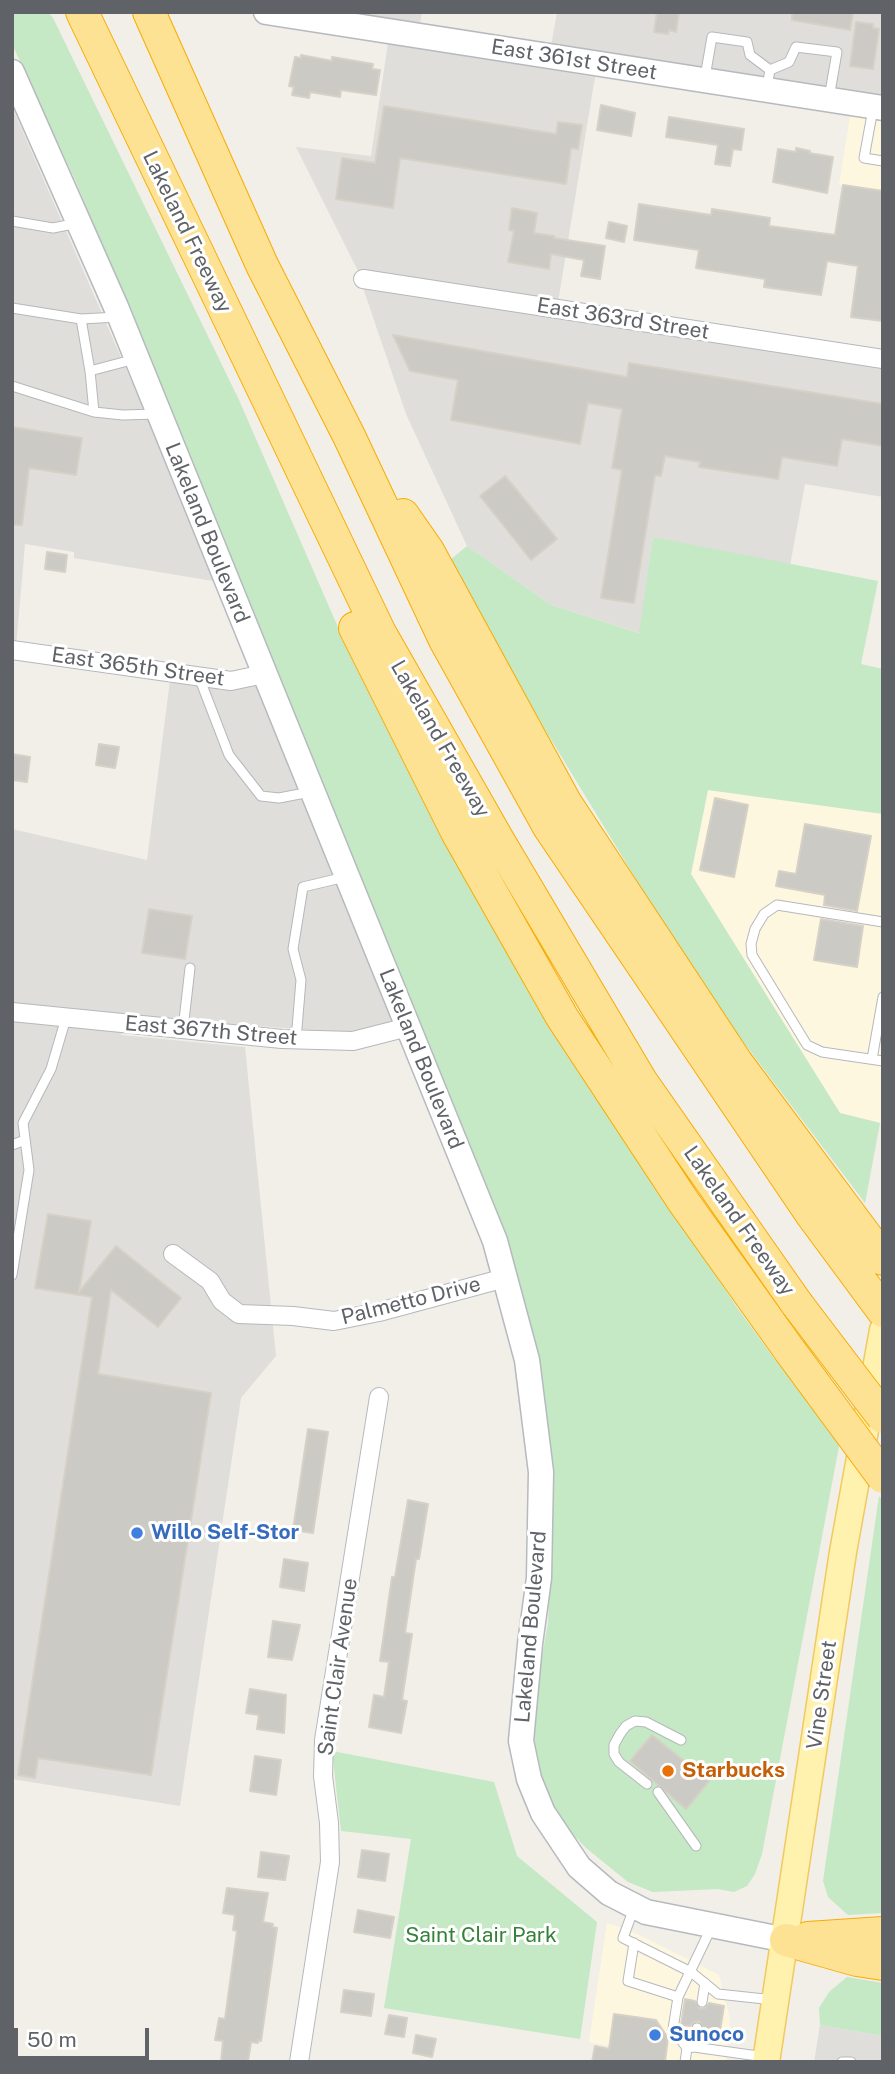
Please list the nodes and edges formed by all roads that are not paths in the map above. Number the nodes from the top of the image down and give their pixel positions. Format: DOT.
graph roads {
  1 [pos="82,12"];
  2 [pos="149,12"];
  3 [pos="265,12"];
  4 [pos="12,72"];
  5 [pos="769,80"];
  6 [pos="705,81"];
  7 [pos="829,100"];
  8 [pos="878,108"];
  9 [pos="883,160"];
  10 [pos="12,221"];
  11 [pos="80,223"];
  12 [pos="363,279"];
  13 [pos="12,308"];
  14 [pos="120,317"];
  15 [pos="81,319"];
  16 [pos="241,345"];
  17 [pos="137,359"];
  18 [pos="883,359"];
  19 [pos="90,371"];
  20 [pos="12,386"];
  21 [pos="94,412"];
  22 [pos="159,413"];
  23 [pos="349,436"];
  24 [pos="12,650"];
  25 [pos="264,674"];
  26 [pos="199,677"];
  27 [pos="312,791"];
  28 [pos="347,876"];
  29 [pos="883,922"];
  30 [pos="190,968"];
  31 [pos="883,997"];
  32 [pos="12,1013"];
  33 [pos="66,1018"];
  34 [pos="408,1027"];
  35 [pos="183,1029"];
  36 [pos="296,1040"];
  37 [pos="872,1059"];
  38 [pos="883,1061"];
  39 [pos="25,1140"];
  40 [pos="12,1145"];
  41 [pos="173,1254"];
  42 [pos="883,1259"];
  43 [pos="12,1275"];
  44 [pos="505,1278"];
  45 [pos="883,1311"];
  46 [pos="883,1330"];
  47 [pos="379,1397"];
  48 [pos="883,1417"];
  49 [pos="883,1477"];
  50 [pos="681,1740"];
  51 [pos="648,1784"];
  52 [pos="658,1792"];
  53 [pos="696,1846"];
  54 [pos="635,1906"];
  55 [pos="713,1925"];
  56 [pos="883,1933"];
  57 [pos="786,1940"];
  58 [pos="634,1943"];
  59 [pos="883,1964"];
  60 [pos="691,1972"];
  61 [pos="705,1983"];
  62 [pos="678,1997"];
  63 [pos="776,2000"];
  64 [pos="702,2002"];
  65 [pos="697,2028"];
  66 [pos="691,2048"];
  67 [pos="766,2059"];
  68 [pos="299,2062"];
  69 [pos="685,2062"];
  70 [pos="842,2062"];
  71 [pos="851,2062"];
  1 -- 16 [label="highway, Lakeland Freeway"];
  2 -- 23 [label="highway"];
  3 -- 6 [label="street, East 361st Street"];
  4 -- 11 [label="street, Lakeland Boulevard"];
  5 -- 6 [label="street, East 361st Street"];
  5 -- 6 [label="lane"];
  5 -- 7 [label="street, East 361st Street"];
  5 -- 7 [label="lane"];
  7 -- 8 [label="street, East 361st Street"];
  8 -- 9 [label="lane"];
  10 -- 11 [label="lane"];
  11 -- 14 [label="street, Lakeland Boulevard"];
  12 -- 18 [label="street, East 363rd Street"];
  13 -- 15 [label="lane"];
  14 -- 15 [label="lane"];
  14 -- 17 [label="street, Lakeland Boulevard"];
  15 -- 19 [label="lane"];
  16 -- 48 [label="highway, Lakeland Freeway, bridge"];
  16 -- 49 [label="highway, bridge"];
  17 -- 19 [label="lane"];
  17 -- 22 [label="street, Lakeland Boulevard"];
  19 -- 21 [label="lane"];
  20 -- 21 [label="lane"];
  21 -- 22 [label="lane"];
  22 -- 25 [label="street, Lakeland Boulevard"];
  23 -- 42 [label="highway"];
  23 -- 45 [label="highway"];
  24 -- 26 [label="street, East 365th Street"];
  25 -- 26 [label="street, East 365th Street"];
  25 -- 27 [label="street, Lakeland Boulevard"];
  26 -- 27 [label="lane"];
  27 -- 28 [label="street, Lakeland Boulevard"];
  28 -- 34 [label="street, Lakeland Boulevard"];
  28 -- 36 [label="lane"];
  29 -- 37 [label="lane"];
  30 -- 35 [label="lane"];
  31 -- 37 [label="lane"];
  32 -- 33 [label="street, East 367th Street"];
  33 -- 35 [label="street, East 367th Street"];
  33 -- 39 [label="lane"];
  34 -- 36 [label="street, East 367th Street"];
  34 -- 44 [label="street, Lakeland Boulevard"];
  35 -- 36 [label="street, East 367th Street"];
  37 -- 38 [label="lane"];
  39 -- 40 [label="lane"];
  39 -- 43 [label="lane"];
  41 -- 44 [label="street, Palmetto Drive"];
  44 -- 54 [label="street, Lakeland Boulevard"];
  46 -- 57 [label="main road, Vine Street"];
  47 -- 68 [label="street, Saint Clair Avenue"];
  50 -- 51 [label="lane"];
  52 -- 53 [label="lane"];
  54 -- 55 [label="street, Lakeland Boulevard"];
  54 -- 58 [label="lane"];
  55 -- 57 [label="street, Lakeland Boulevard"];
  55 -- 60 [label="lane"];
  56 -- 57 [label="highway"];
  57 -- 59 [label="highway"];
  57 -- 63 [label="main road, Vine Street"];
  58 -- 60 [label="lane"];
  58 -- 62 [label="lane"];
  60 -- 61 [label="lane"];
  60 -- 62 [label="lane"];
  61 -- 63 [label="lane"];
  61 -- 64 [label="lane"];
  62 -- 66 [label="lane"];
  63 -- 67 [label="main road, Vine Street"];
  65 -- 66 [label="lane"];
  66 -- 67 [label="lane"];
  66 -- 69 [label="lane"];
  70 -- 71 [label="lane"];
}
